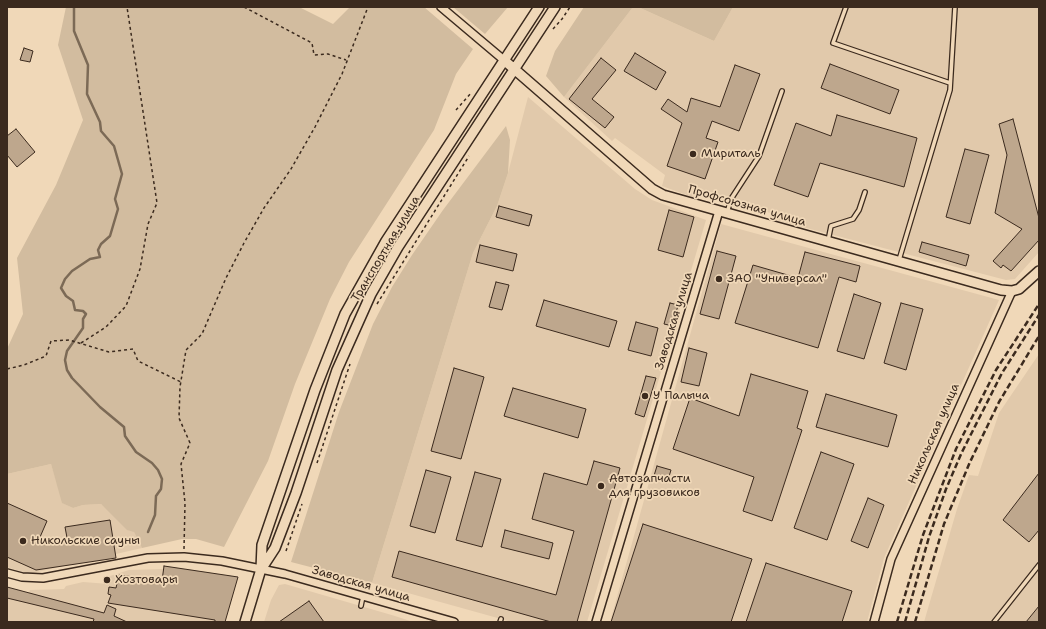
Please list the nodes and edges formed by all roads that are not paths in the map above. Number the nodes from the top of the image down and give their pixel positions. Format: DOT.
graph roads {
  1 [pos="441,7"];
  2 [pos="539,7"];
  3 [pos="555,7"];
  4 [pos="846,7"];
  5 [pos="955,7"];
  6 [pos="505,61"];
  7 [pos="515,69"];
  8 [pos="950,83"];
  9 [pos="782,91"];
  10 [pos="865,192"];
  11 [pos="723,212"];
  12 [pos="828,241"];
  13 [pos="898,261"];
  14 [pos="1039,271"];
  15 [pos="1012,291"];
  16 [pos="1039,565"];
  17 [pos="261,569"];
  18 [pos="7,573"];
  19 [pos="363,596"];
  20 [pos="361,606"];
  21 [pos="245,622"];
  22 [pos="454,622"];
  23 [pos="596,622"];
  24 [pos="874,622"];
  25 [pos="994,622"];
  1 -- 6 [label="street"];
  2 -- 6 [label="street, Транспортная улица"];
  3 -- 7 [label="street, Транспортная улица"];
  4 -- 8 [label="lane"];
  5 -- 8 [label="lane"];
  6 -- 7 [label="street, Профсоюзная улица"];
  6 -- 17 [label="street, Транспортная улица"];
  7 -- 11 [label="street, Профсоюзная улица"];
  7 -- 17 [label="street, Транспортная улица"];
  8 -- 13 [label="lane"];
  9 -- 11 [label="lane"];
  10 -- 12 [label="lane"];
  11 -- 12 [label="street, Профсоюзная улица"];
  11 -- 23 [label="street, Заводская улица"];
  12 -- 13 [label="street, Профсоюзная улица"];
  13 -- 15 [label="street, Профсоюзная улица"];
  14 -- 15 [label="street"];
  15 -- 24 [label="street, Никольская улица"];
  16 -- 25 [label="lane"];
  17 -- 18 [label="street, Заводская улица"];
  17 -- 19 [label="street, Заводская улица"];
  17 -- 21 [label="street, Транспортная улица"];
  19 -- 20 [label="lane"];
  19 -- 22 [label="street, Заводская улица"];
}
